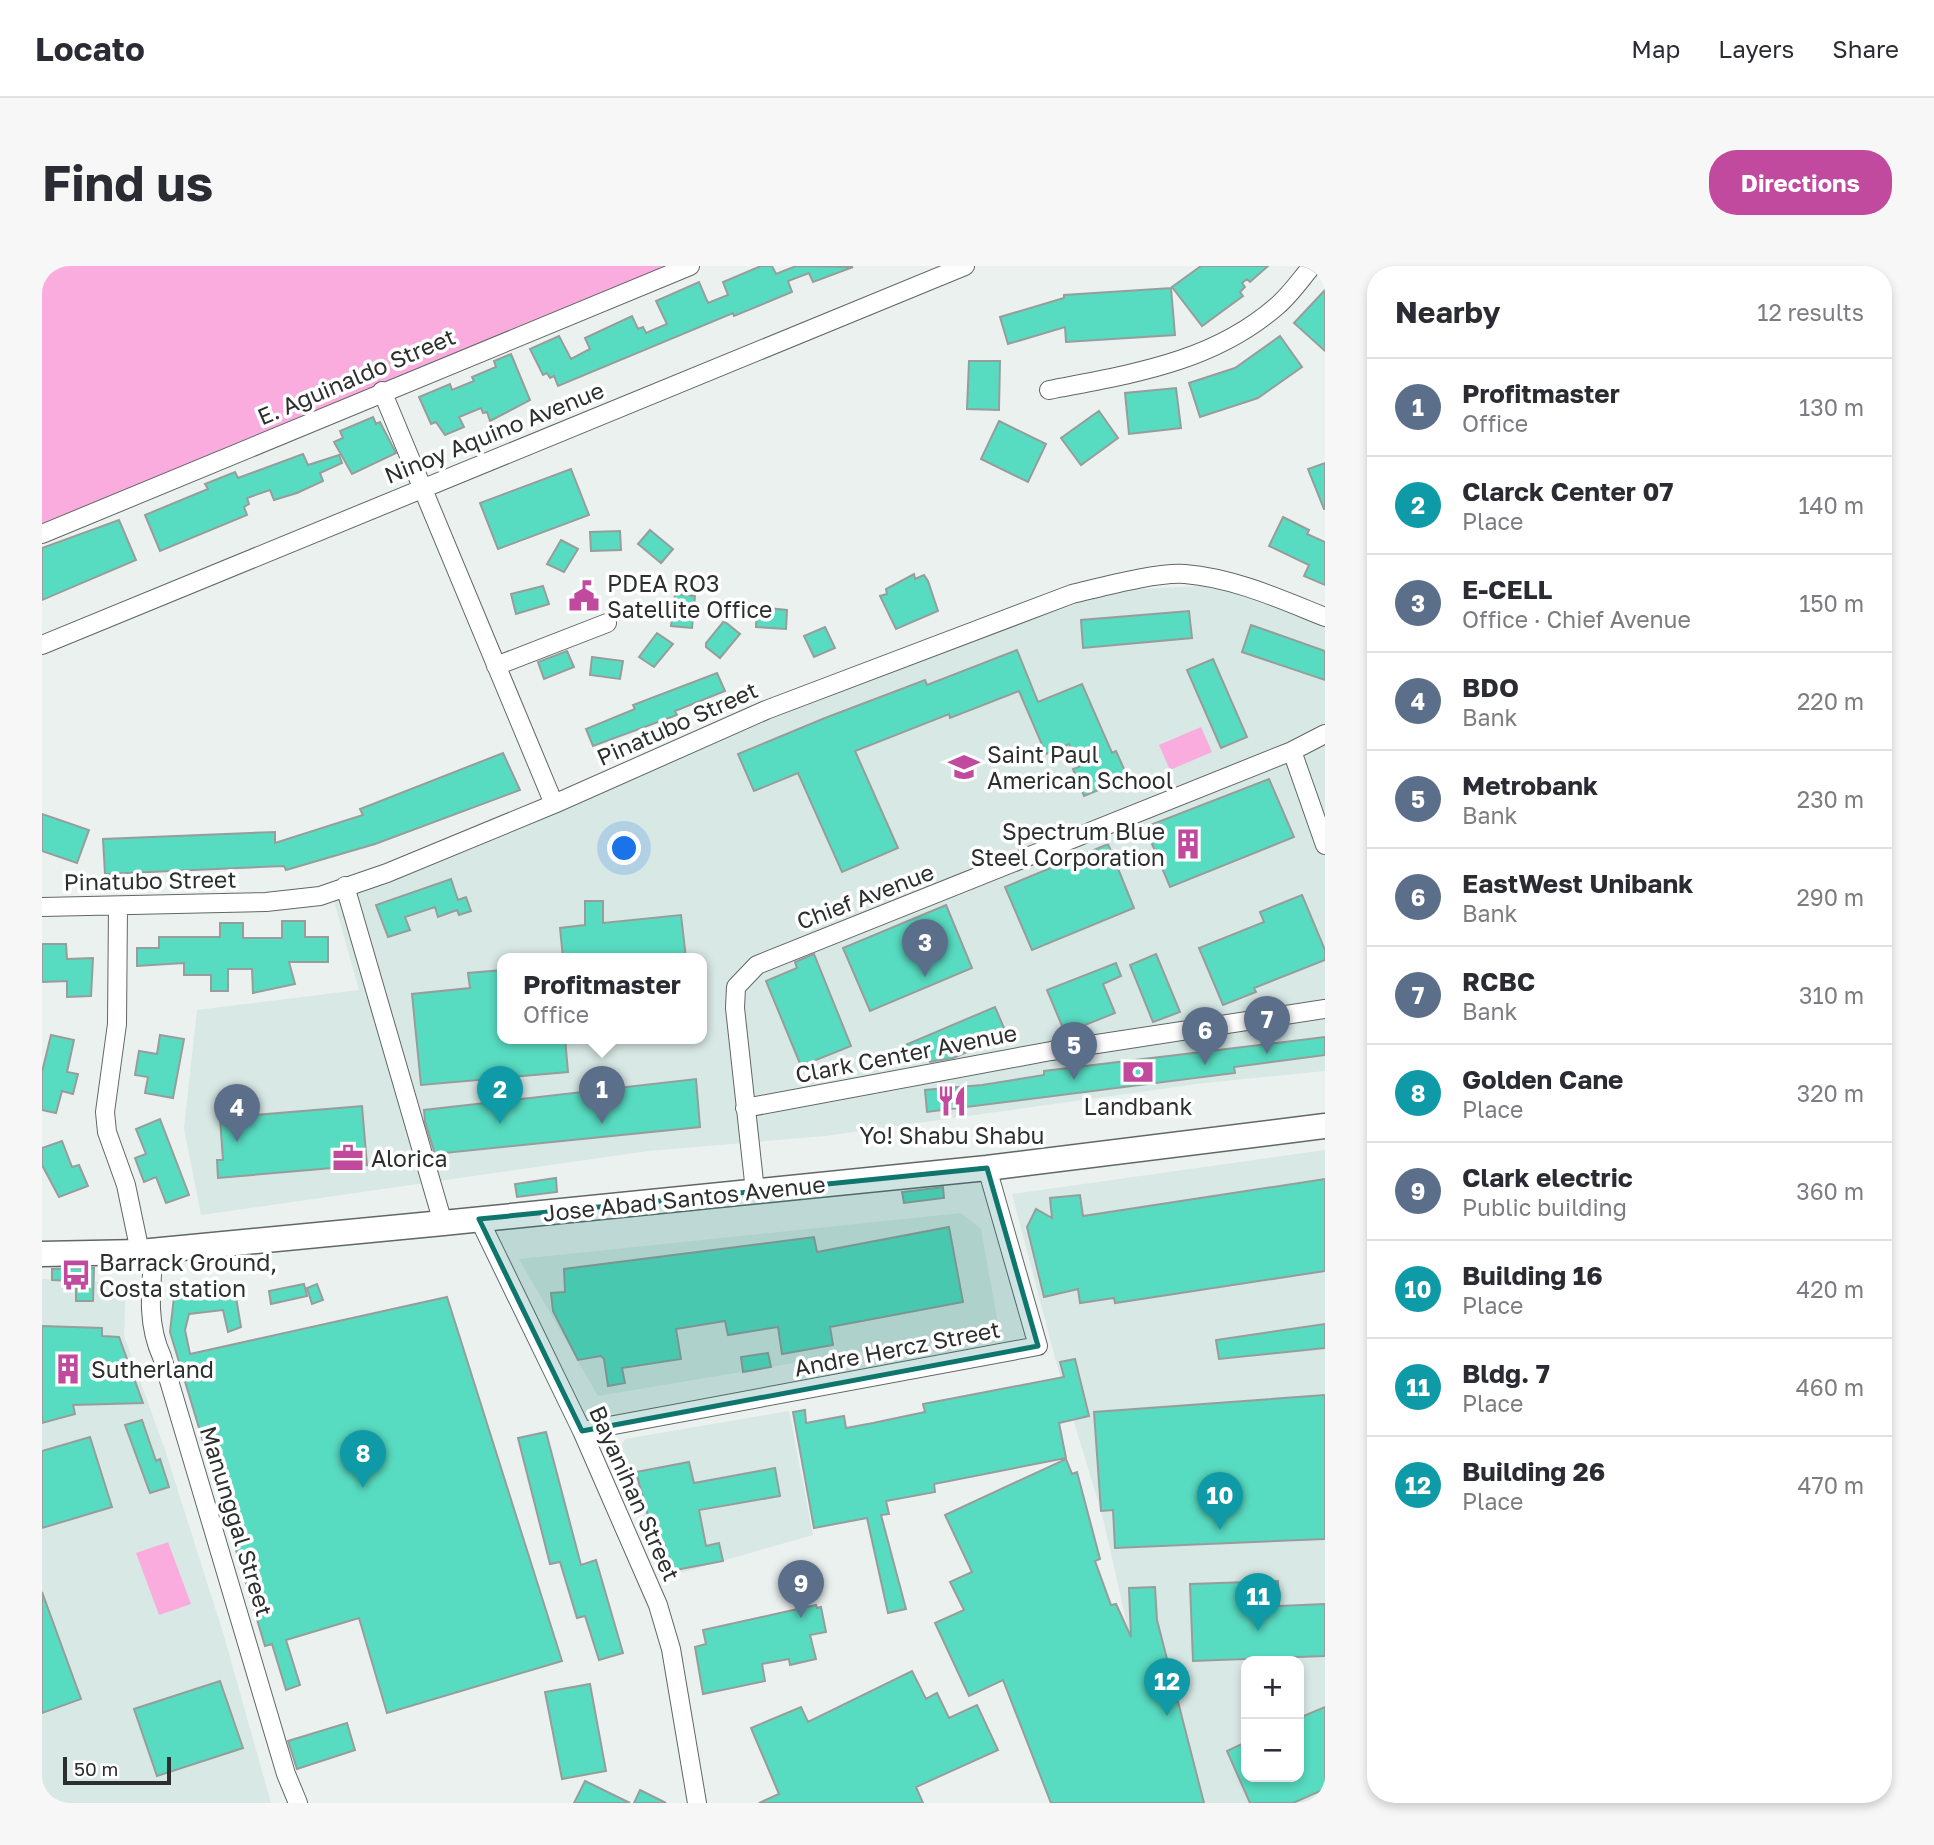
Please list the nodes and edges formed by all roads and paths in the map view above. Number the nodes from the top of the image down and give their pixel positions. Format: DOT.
graph roads {
  1 [pos="690,266"];
  2 [pos="965,266"];
  3 [pos="1312,266"];
  4 [pos="1049,390"];
  5 [pos="382,391"];
  6 [pos="422,488"];
  7 [pos="42,534"];
  8 [pos="1325,617"];
  9 [pos="607,623"];
  10 [pos="42,645"];
  11 [pos="496,666"];
  12 [pos="1325,734"];
  13 [pos="1292,751"];
  14 [pos="554,804"];
  15 [pos="1325,845"];
  16 [pos="345,886"];
  17 [pos="118,906"];
  18 [pos="42,907"];
  19 [pos="1325,1009"];
  20 [pos="746,1108"];
  21 [pos="1325,1126"];
  22 [pos="987,1168"];
  23 [pos="755,1191"];
  24 [pos="479,1219"];
  25 [pos="443,1223"];
  26 [pos="147,1251"];
  27 [pos="42,1254"];
  28 [pos="582,1431"];
  29 [pos="298,1803"];
  30 [pos="697,1803"];
  1 -- 5 [label="street, E. Aguinaldo Street"];
  2 -- 6 [label="street, Ninoy Aquino Avenue"];
  3 -- 4 [label="street"];
  5 -- 6 [label="street"];
  5 -- 7 [label="street, E. Aguinaldo Street"];
  6 -- 10 [label="street, Ninoy Aquino Avenue"];
  6 -- 11 [label="street"];
  8 -- 14 [label="street, Pinatubo Street"];
  9 -- 11 [label="street"];
  11 -- 14 [label="street"];
  12 -- 13 [label="street, Chief Avenue"];
  13 -- 15 [label="street"];
  13 -- 20 [label="street, Chief Avenue"];
  14 -- 16 [label="street, Pinatubo Street"];
  16 -- 17 [label="street, Pinatubo Street"];
  16 -- 25 [label="street"];
  17 -- 18 [label="street, Pinatubo Street"];
  17 -- 26 [label="street, Manunggal Street"];
  19 -- 20 [label="street, Clark Center Avenue"];
  20 -- 23 [label="street, Chief Avenue"];
  21 -- 22 [label="main road, Jose Abad Santos Avenue"];
  22 -- 23 [label="main road, Jose Abad Santos Avenue"];
  22 -- 28 [label="street, Andre Hercz Street"];
  23 -- 24 [label="main road, Jose Abad Santos Avenue"];
  24 -- 25 [label="main road, Jose Abad Santos Avenue"];
  24 -- 28 [label="street, Bayanihan Street"];
  25 -- 26 [label="main road, Jose Abad Santos Avenue"];
  26 -- 27 [label="main road, Jose Abad Santos Avenue"];
  26 -- 29 [label="street, Manunggal Street"];
  28 -- 30 [label="street, Bayanihan Street"];
}
